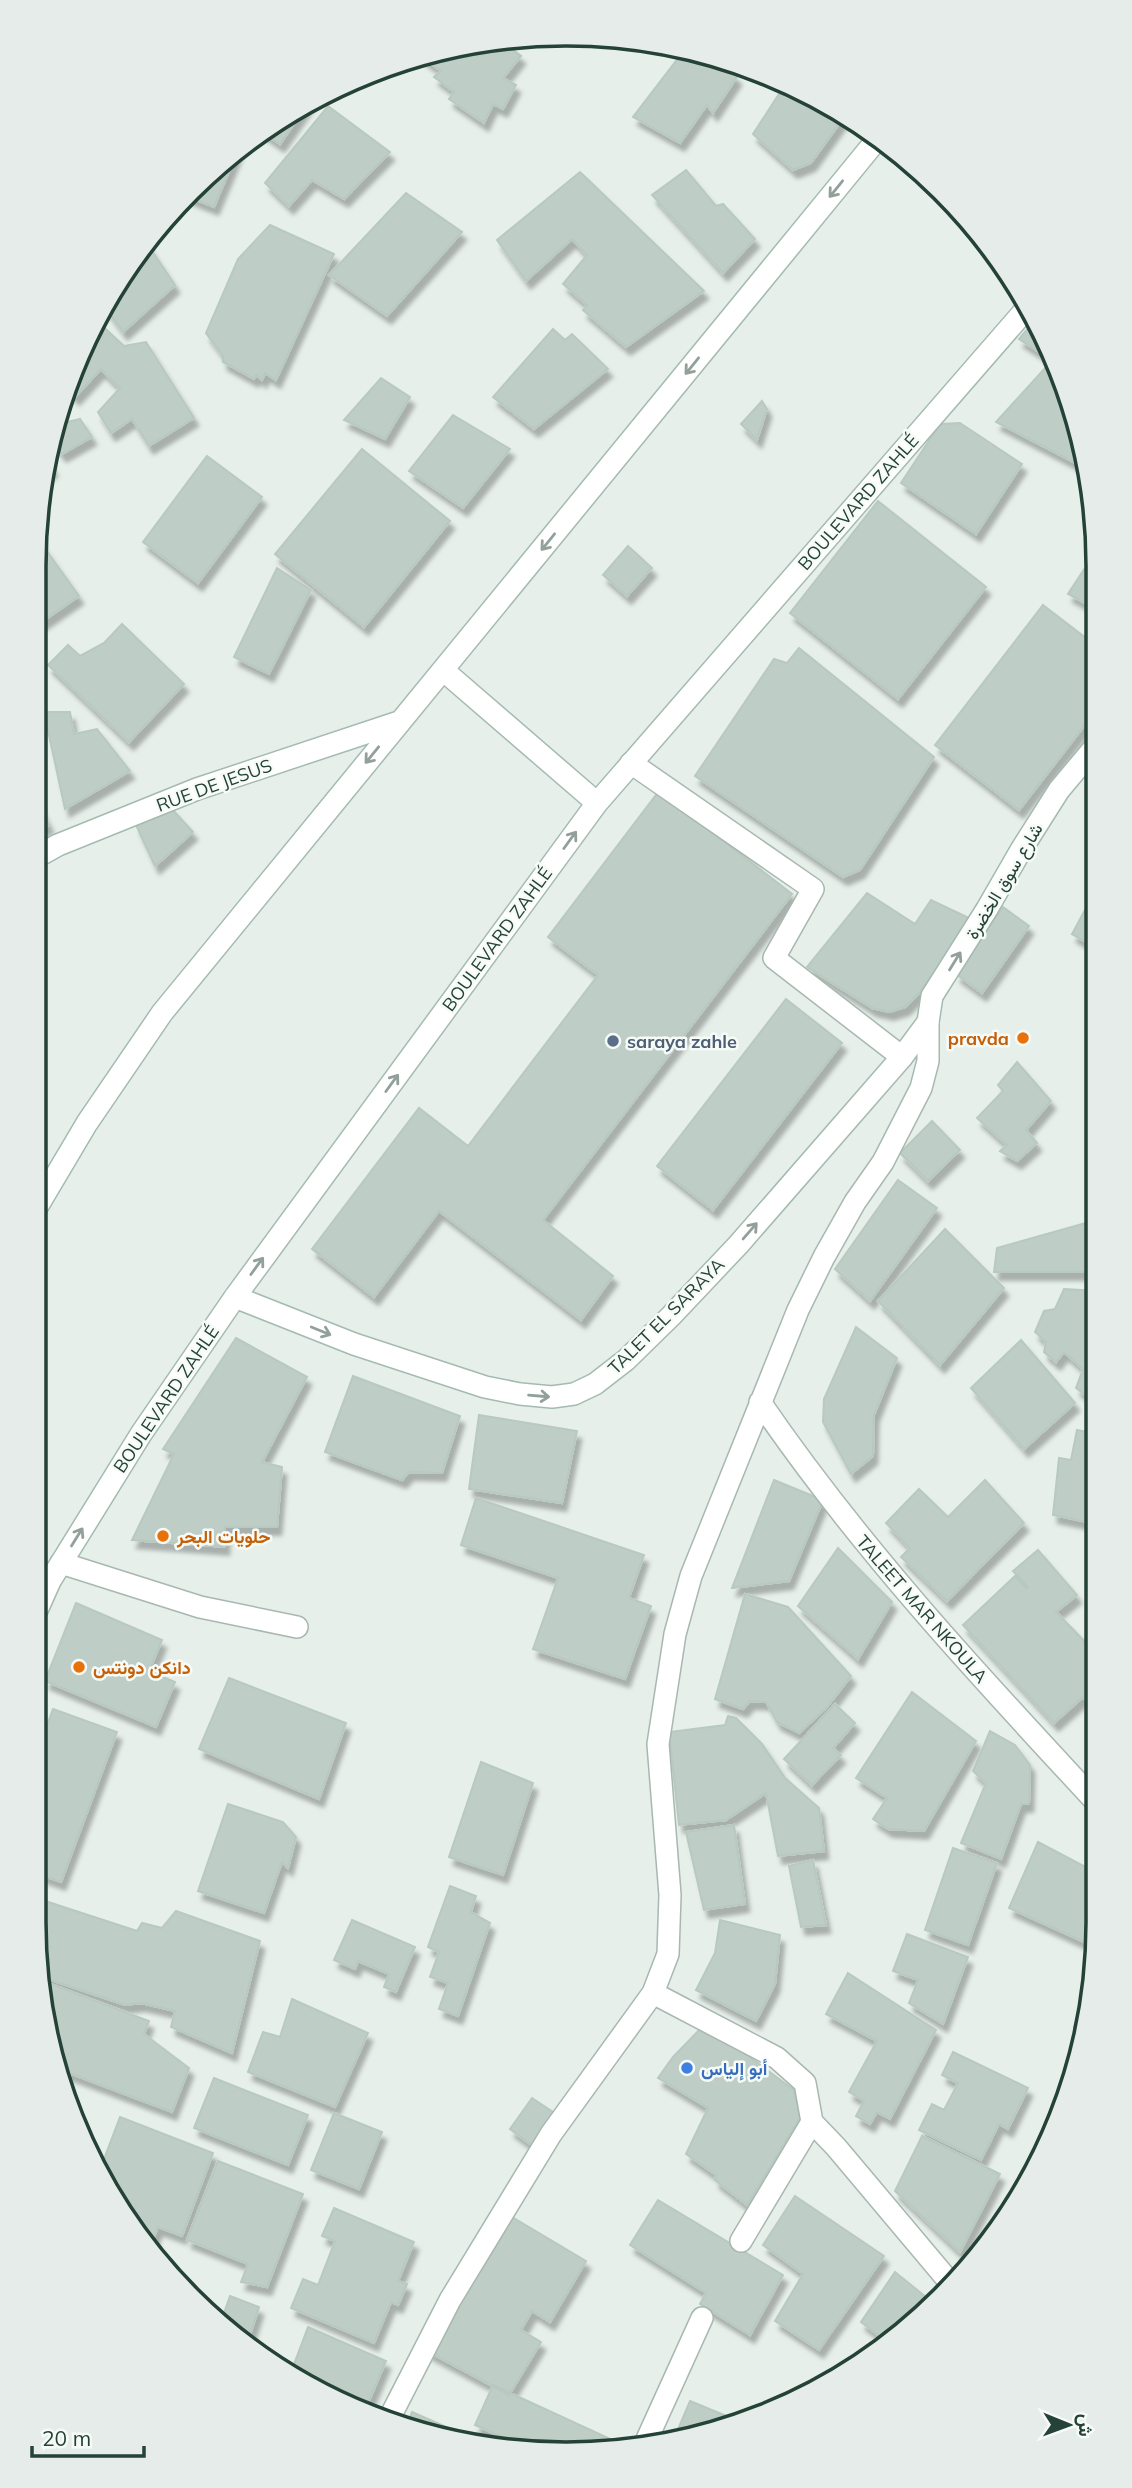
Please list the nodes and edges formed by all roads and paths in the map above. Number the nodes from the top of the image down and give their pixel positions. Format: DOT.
graph roads {
  1 [pos="872,145"];
  2 [pos="1021,314"];
  3 [pos="443,670"];
  4 [pos="399,722"];
  5 [pos="1086,758"];
  6 [pos="631,763"];
  7 [pos="597,803"];
  8 [pos="46,852"];
  9 [pos="928,1022"];
  10 [pos="902,1057"];
  11 [pos="46,1192"];
  12 [pos="235,1297"];
  13 [pos="760,1402"];
  14 [pos="48,1573"];
  15 [pos="298,1627"];
  16 [pos="1086,1791"];
  17 [pos="653,1993"];
  18 [pos="812,2122"];
  19 [pos="741,2241"];
  20 [pos="945,2278"];
  21 [pos="702,2318"];
  22 [pos="392,2412"];
  23 [pos="649,2435"];
  1 -- 3 [label="street, one-way"];
  2 -- 6 [label="street, BOULEVARD ZAHLÉ"];
  3 -- 4 [label="street"];
  3 -- 7 [label="street"];
  4 -- 8 [label="street, RUE DE JESUS"];
  4 -- 11 [label="street, one-way"];
  9 -- 5 [label="street, شارع سوق الخضرة, one-way"];
  6 -- 7 [label="street, BOULEVARD ZAHLÉ"];
  6 -- 10 [label="street"];
  12 -- 7 [label="street, BOULEVARD ZAHLÉ, one-way"];
  9 -- 10 [label="street, TALET EL SARAYA"];
  9 -- 13 [label="street"];
  12 -- 10 [label="street, TALET EL SARAYA, one-way"];
  14 -- 12 [label="street, BOULEVARD ZAHLÉ, one-way"];
  13 -- 16 [label="street, TALEET MAR NKOULA"];
  13 -- 17 [label="street"];
  14 -- 15 [label="street"];
  17 -- 18 [label="street"];
  17 -- 22 [label="street"];
  18 -- 19 [label="street"];
  18 -- 20 [label="street"];
  21 -- 23 [label="street"];
}
